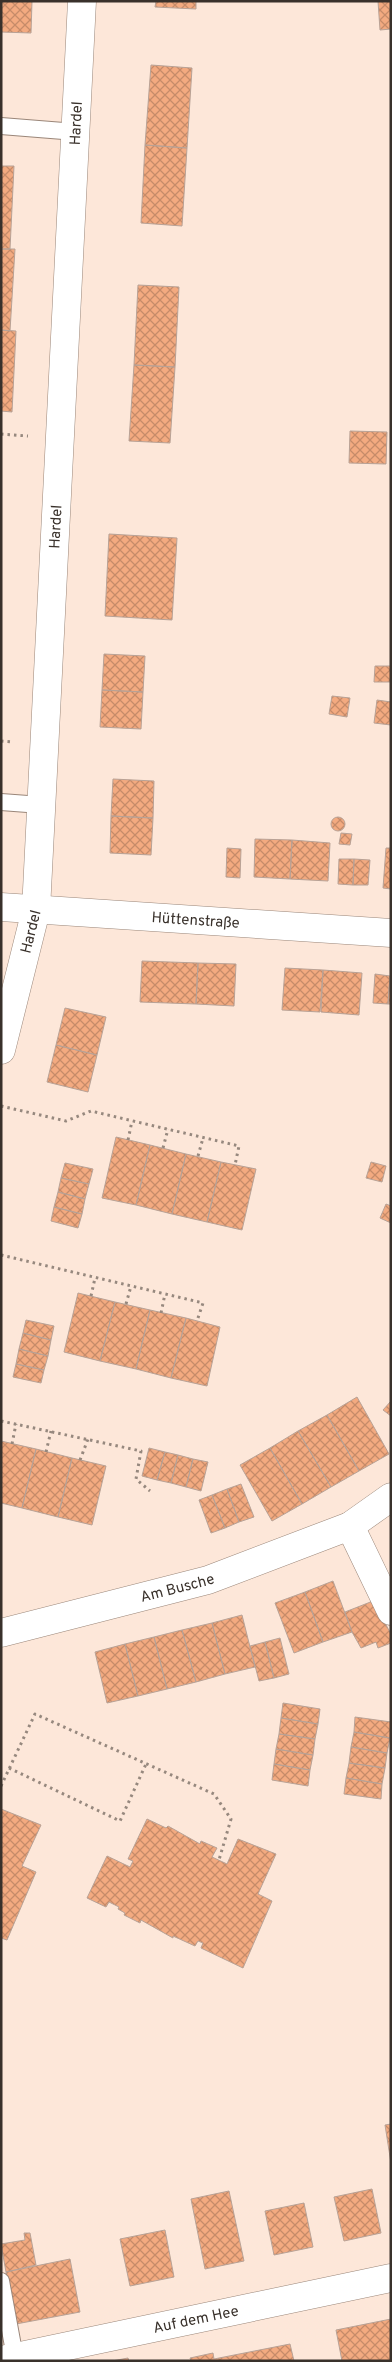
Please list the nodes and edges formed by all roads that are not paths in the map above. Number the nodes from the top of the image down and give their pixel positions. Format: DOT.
graph roads {
  1 [pos="82,1"];
  2 [pos="1,126"];
  3 [pos="76,132"];
  4 [pos="1,802"];
  5 [pos="42,805"];
  6 [pos="1,907"];
  7 [pos="36,910"];
  8 [pos="391,933"];
  9 [pos="1,1050"];
  10 [pos="391,1496"];
  11 [pos="350,1526"];
  12 [pos="391,1610"];
  13 [pos="1,1633"];
  14 [pos="391,2278"];
  15 [pos="1,2281"];
  16 [pos="8,2359"];
  1 -- 3 [label="street, Hardel"];
  2 -- 3 [label="lane"];
  3 -- 5 [label="street, Hardel"];
  4 -- 5 [label="lane"];
  5 -- 7 [label="street, Hardel"];
  6 -- 7 [label="street, Hüttenstraße"];
  7 -- 8 [label="street, Hüttenstraße"];
  7 -- 9 [label="street, Hardel"];
  10 -- 11 [label="street, Am Busche"];
  11 -- 12 [label="street"];
  11 -- 13 [label="street, Am Busche"];
  14 -- 16 [label="street, Auf dem Hee"];
  15 -- 16 [label="lane"];
}
